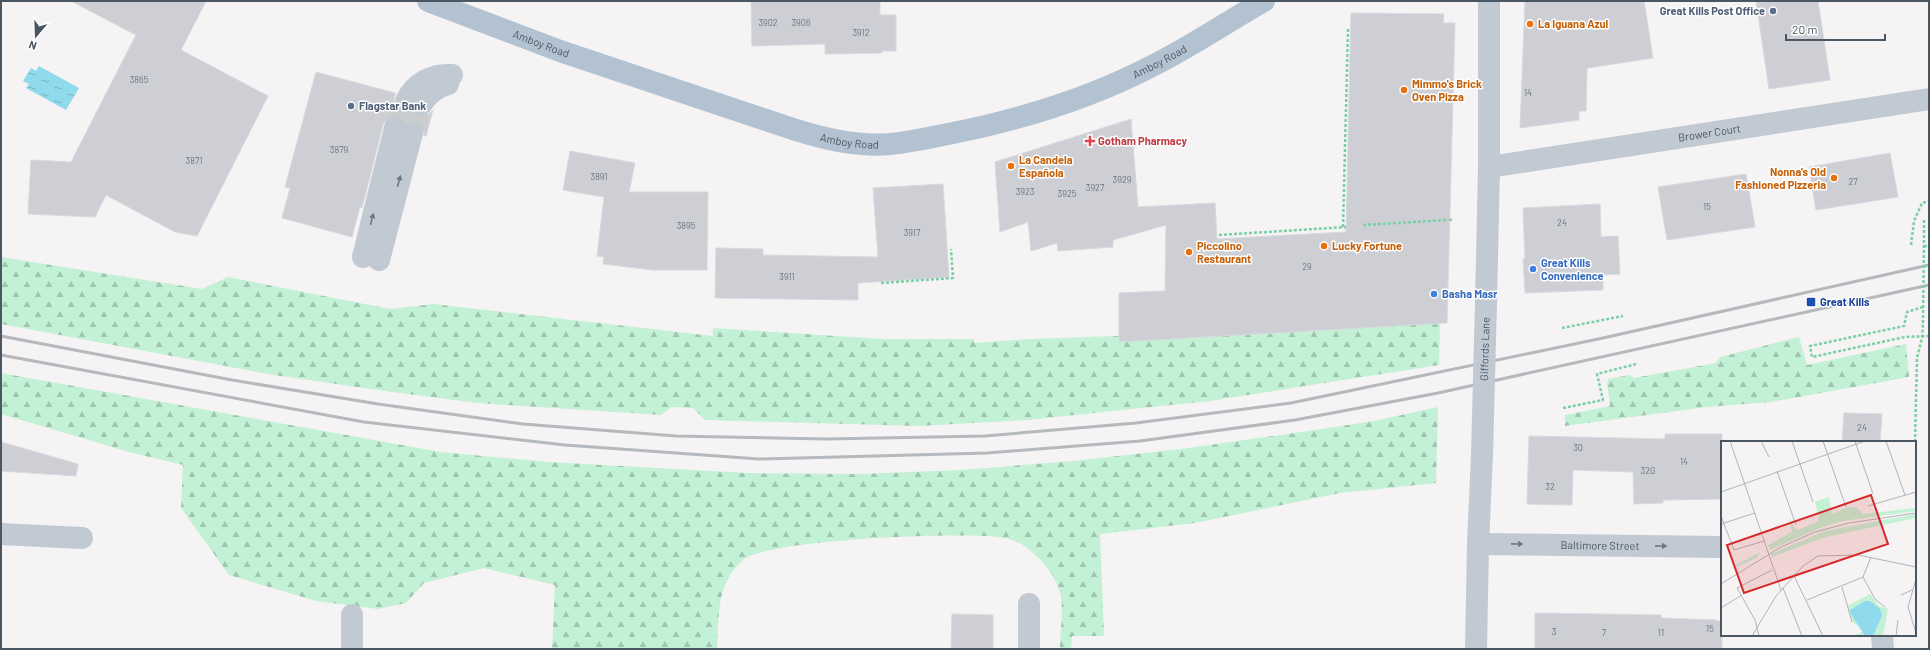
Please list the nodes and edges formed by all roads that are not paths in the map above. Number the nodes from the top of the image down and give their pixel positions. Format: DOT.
graph roads {
  1 [pos="428,1"];
  2 [pos="1489,1"];
  3 [pos="1262,2"];
  4 [pos="450,80"];
  5 [pos="1929,99"];
  6 [pos="413,103"];
  7 [pos="404,130"];
  8 [pos="1489,167"];
  9 [pos="371,258"];
  10 [pos="1,534"];
  11 [pos="82,538"];
  12 [pos="1478,544"];
  13 [pos="1721,547"];
  14 [pos="1029,604"];
  15 [pos="352,615"];
  16 [pos="1882,636"];
  17 [pos="352,649"];
  18 [pos="1029,649"];
  19 [pos="1476,649"];
  20 [pos="1883,649"];
  1 -- 3 [label="main road, Amboy Road"];
  2 -- 8 [label="street, Giffords Lane"];
  4 -- 6 [label="street"];
  5 -- 8 [label="street, Brower Court"];
  9 -- 7 [label="street, one-way"];
  8 -- 12 [label="street, Giffords Lane, bridge"];
  10 -- 11 [label="street"];
  12 -- 13 [label="street, Baltimore Street, one-way"];
  12 -- 19 [label="street, Giffords Lane"];
  14 -- 18 [label="street"];
  15 -- 17 [label="street"];
  16 -- 20 [label="street"];
}
